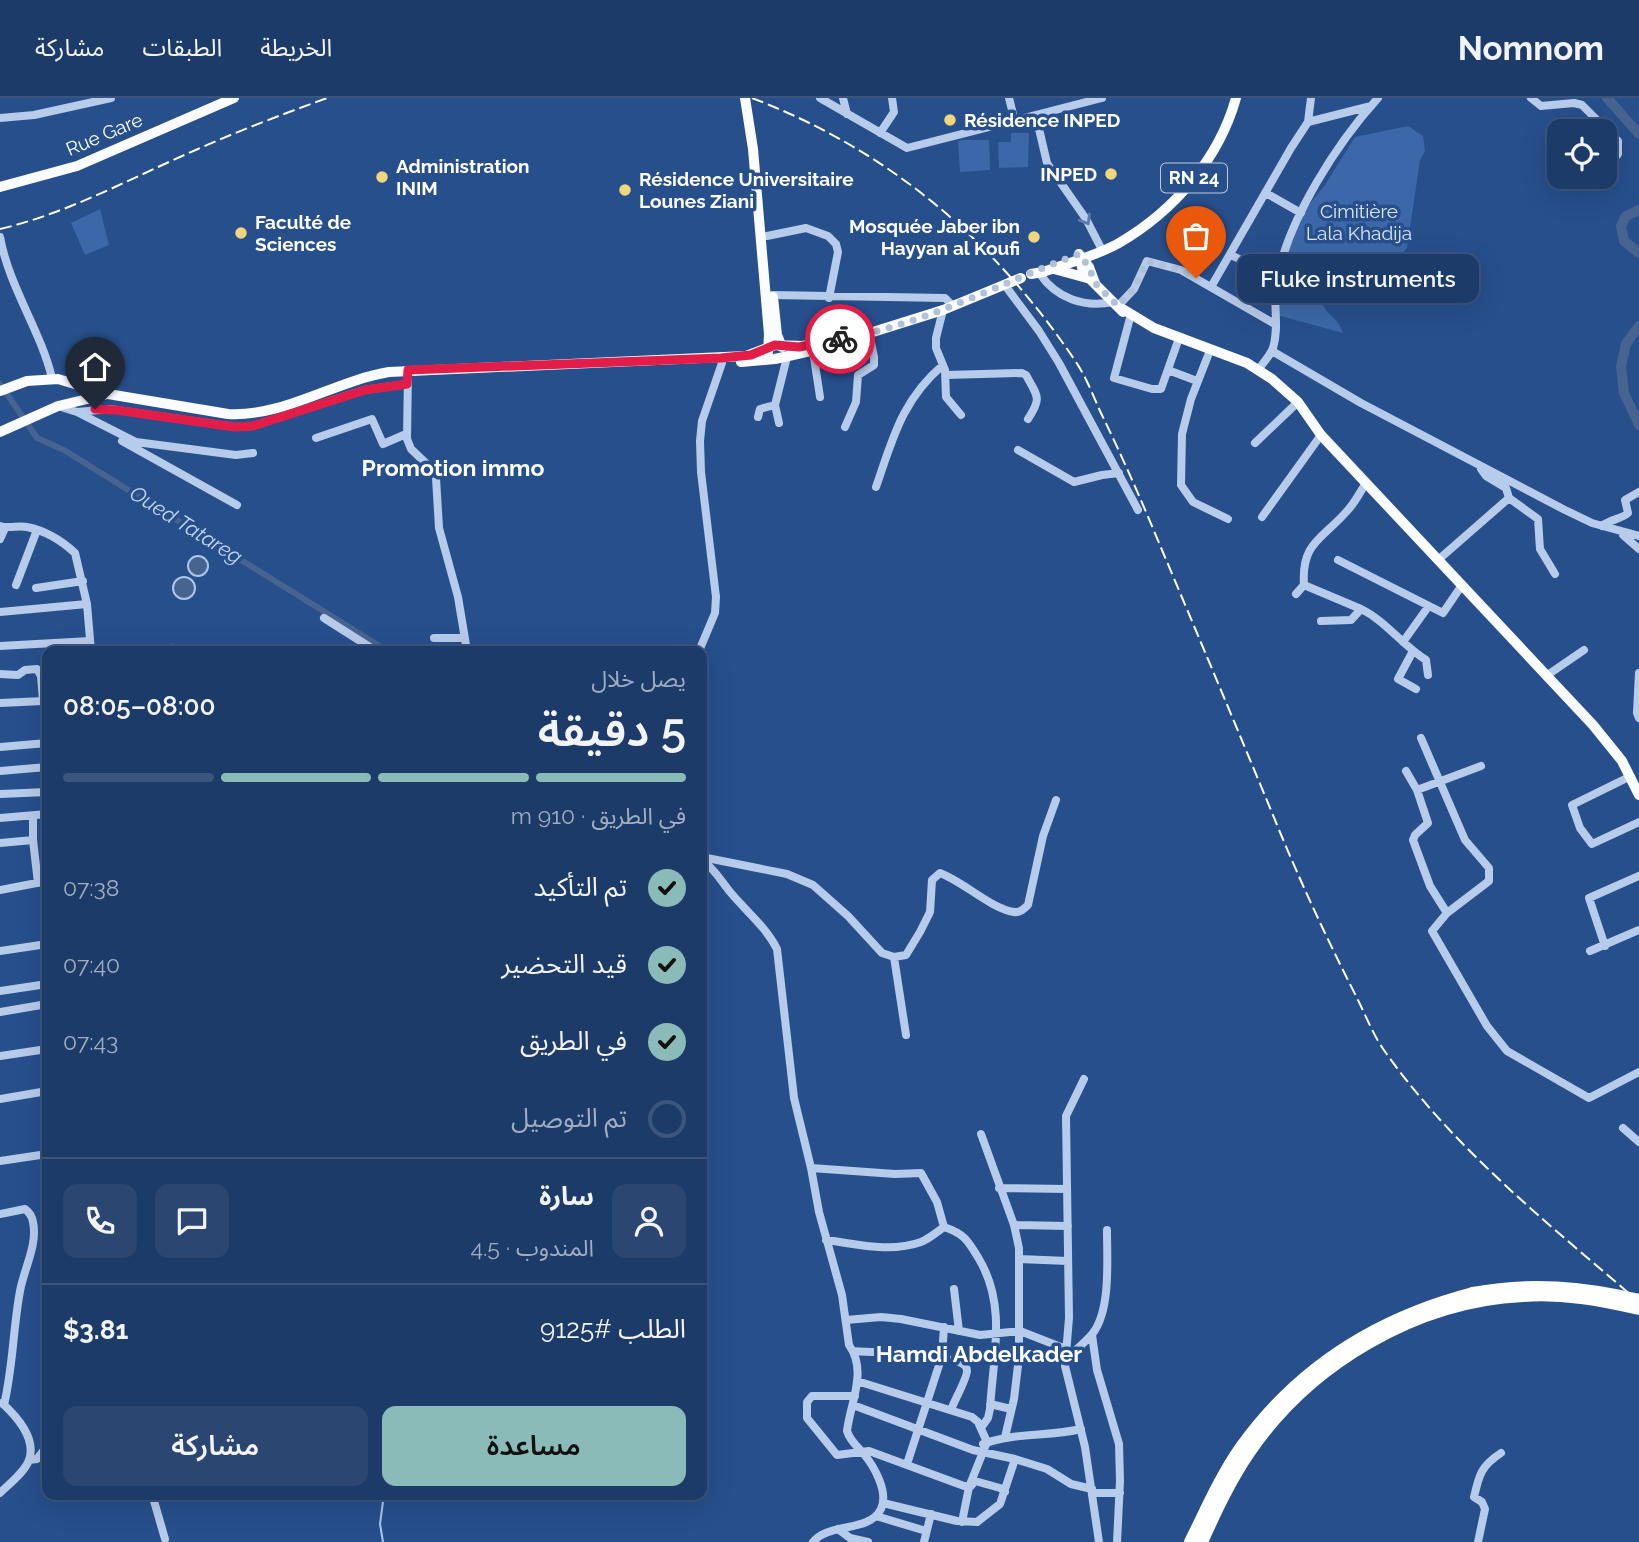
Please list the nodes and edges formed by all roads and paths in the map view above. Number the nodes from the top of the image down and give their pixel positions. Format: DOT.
graph roads {
  1 [pos="111,98"];
  2 [pos="234,98"];
  3 [pos="746,98"];
  4 [pos="752,98"];
  5 [pos="820,98"];
  6 [pos="843,98"];
  7 [pos="892,98"];
  8 [pos="1009,98"];
  9 [pos="1102,98"];
  10 [pos="1236,98"];
  11 [pos="1311,98"];
  12 [pos="1378,98"];
  13 [pos="1531,98"];
  14 [pos="78,102"];
  15 [pos="1371,106"];
  16 [pos="847,114"];
  17 [pos="1036,116"];
  18 [pos="0,118"];
  19 [pos="1597,119"];
  20 [pos="1015,122"];
  21 [pos="1308,122"];
  22 [pos="754,132"];
  23 [pos="880,132"];
  24 [pos="1,188"];
  25 [pos="1266,193"];
  26 [pos="1301,214"];
  27 [pos="767,236"];
  28 [pos="0,237"];
  29 [pos="1099,249"];
  30 [pos="1231,255"];
  31 [pos="1086,267"];
  32 [pos="1054,269"];
  33 [pos="1021,278"];
  34 [pos="1277,278"];
  35 [pos="1211,287"];
  36 [pos="772,295"];
  37 [pos="829,298"];
  38 [pos="1117,305"];
  39 [pos="948,308"];
  40 [pos="1130,318"];
  41 [pos="1275,324"];
  42 [pos="865,334"];
  43 [pos="1178,341"];
  44 [pos="781,345"];
  45 [pos="768,347"];
  46 [pos="813,351"];
  47 [pos="1272,351"];
  48 [pos="1209,353"];
  49 [pos="785,357"];
  50 [pos="768,360"];
  51 [pos="722,363"];
  52 [pos="943,365"];
  53 [pos="1255,368"];
  54 [pos="1168,370"];
  55 [pos="946,374"];
  56 [pos="408,377"];
  57 [pos="52,378"];
  58 [pos="1197,381"];
  59 [pos="0,391"];
  60 [pos="108,394"];
  61 [pos="820,397"];
  62 [pos="1298,402"];
  63 [pos="775,405"];
  64 [pos="53,408"];
  65 [pos="77,412"];
  66 [pos="961,415"];
  67 [pos="758,416"];
  68 [pos="88,418"];
  69 [pos="1028,419"];
  70 [pos="779,423"];
  71 [pos="845,427"];
  72 [pos="0,432"];
  73 [pos="406,434"];
  74 [pos="1321,435"];
  75 [pos="316,438"];
  76 [pos="1255,443"];
  77 [pos="1018,450"];
  78 [pos="253,453"];
  79 [pos="1478,465"];
  80 [pos="1119,473"];
  81 [pos="1366,482"];
  82 [pos="876,487"];
  83 [pos="1639,492"];
  84 [pos="1509,498"];
  85 [pos="237,505"];
  86 [pos="1138,510"];
  87 [pos="1262,517"];
  88 [pos="1228,519"];
  89 [pos="1602,526"];
  90 [pos="2,527"];
  91 [pos="37,530"];
  92 [pos="1621,533"];
  93 [pos="1639,536"];
  94 [pos="0,539"];
  95 [pos="1639,549"];
  96 [pos="1438,559"];
  97 [pos="1338,560"];
  98 [pos="1555,574"];
  99 [pos="83,581"];
  100 [pos="16,585"];
  101 [pos="1304,585"];
  102 [pos="1462,585"];
  103 [pos="36,588"];
  104 [pos="1296,594"];
  105 [pos="87,604"];
  106 [pos="1428,607"];
  107 [pos="1361,609"];
  108 [pos="0,612"];
  109 [pos="324,618"];
  110 [pos="1321,621"];
  111 [pos="434,638"];
  112 [pos="464,638"];
  113 [pos="90,641"];
  114 [pos="1403,642"];
  115 [pos="0,646"];
  116 [pos="90,646"];
  117 [pos="368,646"];
  118 [pos="466,646"];
  119 [pos="701,646"];
  120 [pos="1584,650"];
  121 [pos="1413,651"];
  122 [pos="1639,673"];
  123 [pos="0,674"];
  124 [pos="42,674"];
  125 [pos="1428,675"];
  126 [pos="1546,676"];
  127 [pos="1416,689"];
  128 [pos="42,701"];
  129 [pos="0,703"];
  130 [pos="1639,718"];
  131 [pos="1421,738"];
  132 [pos="42,743"];
  133 [pos="0,747"];
  134 [pos="1480,766"];
  135 [pos="42,767"];
  136 [pos="0,771"];
  137 [pos="1406,771"];
  138 [pos="1629,776"];
  139 [pos="1440,782"];
  140 [pos="1417,790"];
  141 [pos="42,792"];
  142 [pos="0,794"];
  143 [pos="1639,795"];
  144 [pos="1056,800"];
  145 [pos="42,815"];
  146 [pos="33,816"];
  147 [pos="0,818"];
  148 [pos="1639,822"];
  149 [pos="33,840"];
  150 [pos="0,843"];
  151 [pos="707,859"];
  152 [pos="707,862"];
  153 [pos="1639,876"];
  154 [pos="42,882"];
  155 [pos="37,883"];
  156 [pos="0,890"];
  157 [pos="1447,913"];
  158 [pos="1639,930"];
  159 [pos="42,946"];
  160 [pos="1605,946"];
  161 [pos="0,951"];
  162 [pos="1590,951"];
  163 [pos="894,957"];
  164 [pos="42,985"];
  165 [pos="0,991"];
  166 [pos="42,1005"];
  167 [pos="0,1012"];
  168 [pos="906,1035"];
  169 [pos="42,1050"];
  170 [pos="0,1056"];
  171 [pos="1639,1072"];
  172 [pos="1084,1079"];
  173 [pos="42,1091"];
  174 [pos="0,1099"];
  175 [pos="1623,1128"];
  176 [pos="981,1134"];
  177 [pos="1639,1142"];
  178 [pos="42,1155"];
  179 [pos="0,1161"];
  180 [pos="811,1168"];
  181 [pos="999,1188"];
  182 [pos="1067,1189"];
  183 [pos="0,1213"];
  184 [pos="1014,1225"];
  185 [pos="1068,1226"];
  186 [pos="944,1227"];
  187 [pos="1108,1230"];
  188 [pos="826,1240"];
  189 [pos="1019,1259"];
  190 [pos="1068,1261"];
  191 [pos="954,1289"];
  192 [pos="1474,1297"];
  193 [pos="1639,1300"];
  194 [pos="1639,1309"];
  195 [pos="846,1320"];
  196 [pos="944,1327"];
  197 [pos="959,1331"];
  198 [pos="1020,1331"];
  199 [pos="998,1334"];
  200 [pos="1092,1335"];
  201 [pos="1066,1349"];
  202 [pos="853,1352"];
  203 [pos="942,1356"];
  204 [pos="1065,1360"];
  205 [pos="858,1381"];
  206 [pos="854,1400"];
  207 [pos="927,1402"];
  208 [pos="2,1403"];
  209 [pos="990,1404"];
  210 [pos="1012,1409"];
  211 [pos="951,1410"];
  212 [pos="981,1428"];
  213 [pos="919,1429"];
  214 [pos="1081,1429"];
  215 [pos="1005,1437"];
  216 [pos="987,1442"];
  217 [pos="970,1448"];
  218 [pos="42,1452"];
  219 [pos="865,1452"];
  220 [pos="982,1452"];
  221 [pos="1501,1453"];
  222 [pos="1015,1459"];
  223 [pos="29,1460"];
  224 [pos="907,1464"];
  225 [pos="971,1485"];
  226 [pos="1093,1491"];
  227 [pos="1005,1492"];
  228 [pos="0,1493"];
  229 [pos="1120,1493"];
  230 [pos="154,1500"];
  231 [pos="883,1503"];
  232 [pos="931,1514"];
  233 [pos="876,1516"];
  234 [pos="962,1522"];
  235 [pos="838,1530"];
  236 [pos="926,1531"];
  237 [pos="165,1539"];
  238 [pos="814,1542"];
  239 [pos="867,1542"];
  240 [pos="924,1542"];
  241 [pos="1099,1542"];
  242 [pos="1117,1542"];
  243 [pos="1190,1542"];
  244 [pos="1202,1542"];
  245 [pos="1478,1542"];
  1 -- 14 [label="street"];
  2 -- 24 [label="main road, Rue Gare"];
  3 -- 22 [label="main road"];
  4 -- 22 [label="main road"];
  5 -- 16 [label="street"];
  6 -- 16 [label="street"];
  7 -- 23 [label="street"];
  8 -- 20 [label="street"];
  9 -- 17 [label="street"];
  10 -- 29 [label="main road, RN 24"];
  11 -- 21 [label="street"];
  12 -- 15 [label="street"];
  13 -- 19 [label="street"];
  14 -- 18 [label="street"];
  15 -- 21 [label="street"];
  15 -- 26 [label="street"];
  16 -- 23 [label="street"];
  17 -- 20 [label="street"];
  17 -- 29 [label="street, one-way"];
  20 -- 23 [label="street"];
  21 -- 25 [label="street"];
  22 -- 27 [label="main road"];
  22 -- 45 [label="main road"];
  25 -- 26 [label="street"];
  25 -- 30 [label="street"];
  26 -- 34 [label="street"];
  27 -- 36 [label="main road"];
  27 -- 37 [label="street"];
  28 -- 57 [label="street"];
  29 -- 31 [label="main road"];
  29 -- 31 [label="main road, RN 24"];
  30 -- 34 [label="street"];
  30 -- 35 [label="street"];
  31 -- 32 [label="main road, RN 24"];
  31 -- 32 [label="main road"];
  31 -- 33 [label="main road, RN 24"];
  31 -- 38 [label="main road"];
  32 -- 33 [label="main road, RN 24"];
  33 -- 38 [label="street"];
  33 -- 39 [label="main road, RN 24"];
  33 -- 80 [label="street"];
  34 -- 41 [label="street"];
  35 -- 38 [label="street"];
  35 -- 41 [label="street"];
  36 -- 37 [label="street"];
  36 -- 44 [label="main road"];
  37 -- 39 [label="street"];
  38 -- 40 [label="main road"];
  38 -- 53 [label="main road"];
  39 -- 42 [label="main road, RN 24"];
  39 -- 52 [label="street"];
  40 -- 43 [label="main road"];
  40 -- 54 [label="street"];
  41 -- 47 [label="street"];
  42 -- 44 [label="main road, RN 24"];
  42 -- 46 [label="main road, RN 24"];
  42 -- 71 [label="street"];
  43 -- 48 [label="main road"];
  43 -- 54 [label="street"];
  44 -- 45 [label="main road, RN 24"];
  44 -- 49 [label="main road"];
  45 -- 50 [label="main road"];
  45 -- 56 [label="main road, RN 24"];
  46 -- 49 [label="main road, RN 24"];
  46 -- 61 [label="street"];
  47 -- 53 [label="street"];
  47 -- 79 [label="street"];
  48 -- 53 [label="main road"];
  48 -- 58 [label="street"];
  49 -- 50 [label="main road, RN 24"];
  49 -- 63 [label="street"];
  50 -- 51 [label="main road, RN 24"];
  51 -- 56 [label="main road, RN 24"];
  51 -- 119 [label="street"];
  52 -- 55 [label="street"];
  52 -- 82 [label="street"];
  53 -- 62 [label="main road"];
  54 -- 58 [label="street"];
  55 -- 66 [label="street"];
  55 -- 69 [label="street"];
  56 -- 60 [label="main road, RN 24"];
  56 -- 65 [label="street"];
  56 -- 73 [label="street"];
  57 -- 59 [label="main road, RN 24"];
  57 -- 60 [label="main road, RN 24"];
  58 -- 88 [label="street"];
  60 -- 64 [label="main road, RN 24"];
  62 -- 74 [label="main road"];
  62 -- 76 [label="street"];
  63 -- 67 [label="street"];
  63 -- 70 [label="street"];
  64 -- 65 [label="street"];
  64 -- 72 [label="main road, RN 24"];
  65 -- 68 [label="street"];
  68 -- 78 [label="street"];
  68 -- 85 [label="street"];
  73 -- 75 [label="street"];
  73 -- 112 [label="street"];
  74 -- 81 [label="main road"];
  74 -- 87 [label="street"];
  77 -- 80 [label="street"];
  79 -- 84 [label="street"];
  79 -- 89 [label="street"];
  80 -- 86 [label="street"];
  81 -- 96 [label="main road"];
  81 -- 101 [label="street"];
  83 -- 89 [label="street"];
  84 -- 96 [label="street"];
  84 -- 98 [label="street"];
  89 -- 92 [label="street"];
  90 -- 91 [label="street"];
  90 -- 94 [label="street"];
  91 -- 99 [label="street"];
  91 -- 100 [label="street"];
  92 -- 93 [label="street"];
  92 -- 95 [label="street"];
  96 -- 102 [label="main road"];
  97 -- 106 [label="street"];
  99 -- 103 [label="street"];
  99 -- 105 [label="street"];
  101 -- 104 [label="street"];
  101 -- 107 [label="street"];
  102 -- 106 [label="street"];
  102 -- 126 [label="main road"];
  105 -- 108 [label="street"];
  105 -- 113 [label="street"];
  106 -- 114 [label="street"];
  107 -- 110 [label="street"];
  107 -- 114 [label="street"];
  109 -- 117 [label="street"];
  111 -- 112 [label="street"];
  112 -- 118 [label="street"];
  113 -- 115 [label="street"];
  113 -- 116 [label="street"];
  114 -- 121 [label="street"];
  120 -- 126 [label="street"];
  121 -- 125 [label="street"];
  121 -- 127 [label="street"];
  122 -- 130 [label="street"];
  123 -- 124 [label="street"];
  126 -- 138 [label="main road"];
  128 -- 129 [label="street"];
  131 -- 139 [label="street"];
  132 -- 133 [label="street"];
  134 -- 139 [label="street"];
  135 -- 136 [label="street"];
  137 -- 140 [label="street"];
  138 -- 143 [label="main road"];
  138 -- 148 [label="street"];
  139 -- 140 [label="street"];
  139 -- 157 [label="street"];
  140 -- 157 [label="street"];
  141 -- 142 [label="street"];
  144 -- 163 [label="street"];
  145 -- 146 [label="street"];
  146 -- 147 [label="street"];
  146 -- 149 [label="street"];
  149 -- 150 [label="street"];
  149 -- 155 [label="street"];
  151 -- 163 [label="street"];
  152 -- 180 [label="street"];
  153 -- 160 [label="street"];
  154 -- 155 [label="street"];
  155 -- 156 [label="street"];
  157 -- 171 [label="street"];
  158 -- 160 [label="street"];
  159 -- 161 [label="street"];
  160 -- 162 [label="street"];
  163 -- 168 [label="street"];
  164 -- 165 [label="street"];
  166 -- 167 [label="street"];
  169 -- 170 [label="street"];
  172 -- 182 [label="street"];
  173 -- 174 [label="street"];
  175 -- 177 [label="street"];
  176 -- 181 [label="street"];
  178 -- 179 [label="street"];
  180 -- 186 [label="street"];
  180 -- 188 [label="street"];
  181 -- 182 [label="street"];
  181 -- 184 [label="street"];
  182 -- 185 [label="street"];
  183 -- 208 [label="street"];
  184 -- 185 [label="street"];
  184 -- 189 [label="street"];
  185 -- 190 [label="street"];
  186 -- 188 [label="street"];
  186 -- 199 [label="street"];
  187 -- 200 [label="street"];
  188 -- 195 [label="street"];
  189 -- 190 [label="street"];
  189 -- 198 [label="street"];
  190 -- 201 [label="street"];
  191 -- 197 [label="street"];
  192 -- 193 [label="highway, bridge"];
  192 -- 194 [label="highway"];
  192 -- 243 [label="highway"];
  192 -- 244 [label="highway"];
  195 -- 196 [label="street"];
  195 -- 202 [label="street"];
  196 -- 197 [label="street"];
  196 -- 203 [label="street"];
  197 -- 199 [label="street"];
  198 -- 199 [label="street"];
  198 -- 201 [label="street"];
  198 -- 210 [label="street"];
  199 -- 209 [label="street"];
  200 -- 204 [label="street"];
  200 -- 229 [label="street"];
  201 -- 204 [label="street"];
  202 -- 203 [label="street"];
  202 -- 205 [label="street"];
  203 -- 207 [label="street"];
  203 -- 211 [label="street"];
  204 -- 214 [label="street"];
  205 -- 206 [label="street"];
  205 -- 207 [label="street"];
  206 -- 213 [label="street"];
  206 -- 219 [label="street"];
  206 -- 219 [label="street"];
  207 -- 211 [label="street"];
  207 -- 213 [label="street"];
  208 -- 223 [label="street"];
  209 -- 210 [label="street"];
  209 -- 212 [label="street"];
  210 -- 215 [label="street"];
  211 -- 212 [label="street"];
  212 -- 216 [label="street"];
  213 -- 217 [label="street"];
  213 -- 224 [label="street"];
  214 -- 215 [label="street"];
  214 -- 226 [label="street"];
  215 -- 216 [label="street"];
  216 -- 217 [label="street"];
  216 -- 220 [label="street"];
  217 -- 220 [label="street"];
  218 -- 223 [label="street"];
  219 -- 224 [label="street"];
  219 -- 231 [label="street"];
  220 -- 222 [label="street"];
  220 -- 225 [label="street"];
  221 -- 245 [label="street"];
  222 -- 226 [label="street"];
  222 -- 227 [label="street"];
  223 -- 228 [label="street"];
  224 -- 225 [label="street"];
  225 -- 227 [label="street"];
  225 -- 234 [label="street"];
  226 -- 229 [label="street"];
  226 -- 241 [label="street"];
  227 -- 234 [label="street"];
  229 -- 242 [label="street"];
  230 -- 237 [label="street"];
  231 -- 232 [label="street"];
  231 -- 233 [label="street"];
  232 -- 234 [label="street"];
  232 -- 236 [label="street"];
  233 -- 235 [label="street"];
  233 -- 236 [label="street"];
  235 -- 238 [label="street"];
  235 -- 239 [label="street"];
  236 -- 240 [label="street"];
}
